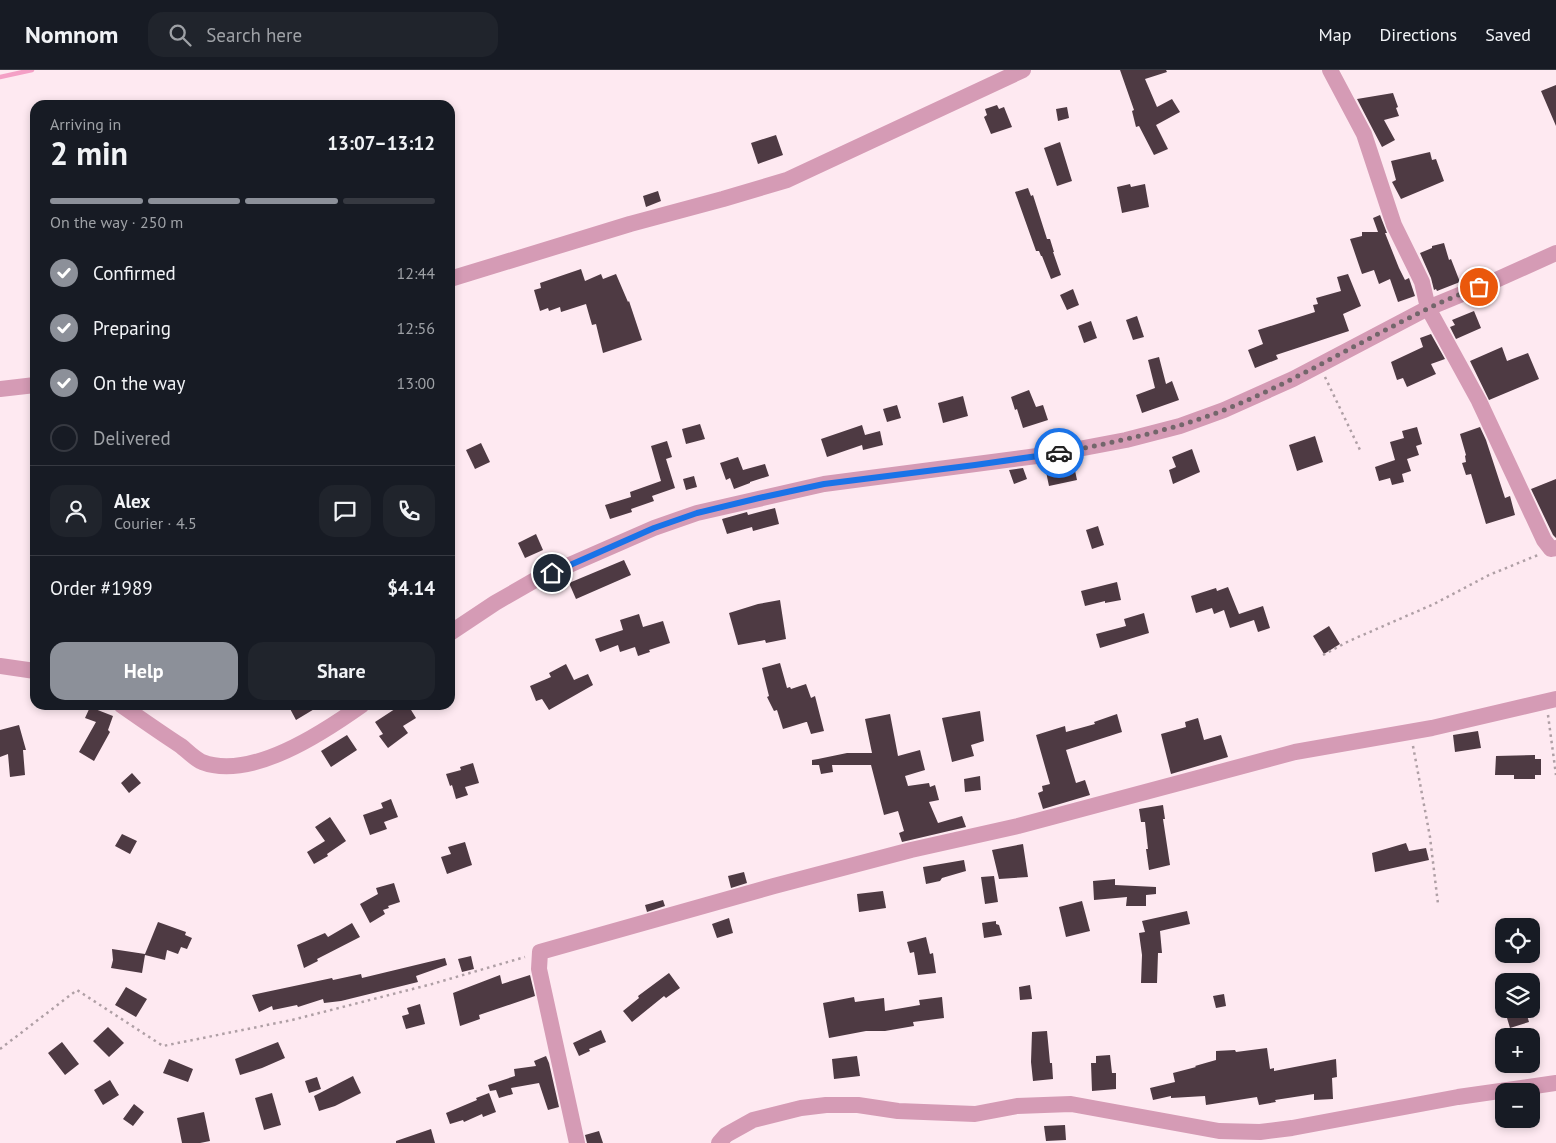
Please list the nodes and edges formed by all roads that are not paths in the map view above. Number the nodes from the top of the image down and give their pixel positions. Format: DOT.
graph roads {
  1 [pos="1023,70"];
  2 [pos="1330,70"];
  3 [pos="1556,253"];
  4 [pos="455,277"];
  5 [pos="1428,308"];
  6 [pos="30,386"];
  7 [pos="0,389"];
  8 [pos="1554,549"];
  9 [pos="455,623"];
  10 [pos="0,666"];
  11 [pos="30,670"];
  12 [pos="1551,700"];
  13 [pos="128,710"];
  14 [pos="355,710"];
  15 [pos="1556,1083"];
  16 [pos="577,1143"];
  17 [pos="720,1143"];
  1 -- 4 [label="street"];
  2 -- 5 [label="street"];
  3 -- 5 [label="street"];
  5 -- 8 [label="street"];
  5 -- 9 [label="street"];
  6 -- 7 [label="street"];
  10 -- 11 [label="street"];
  12 -- 16 [label="street"];
  13 -- 14 [label="street"];
  15 -- 17 [label="street"];
}
